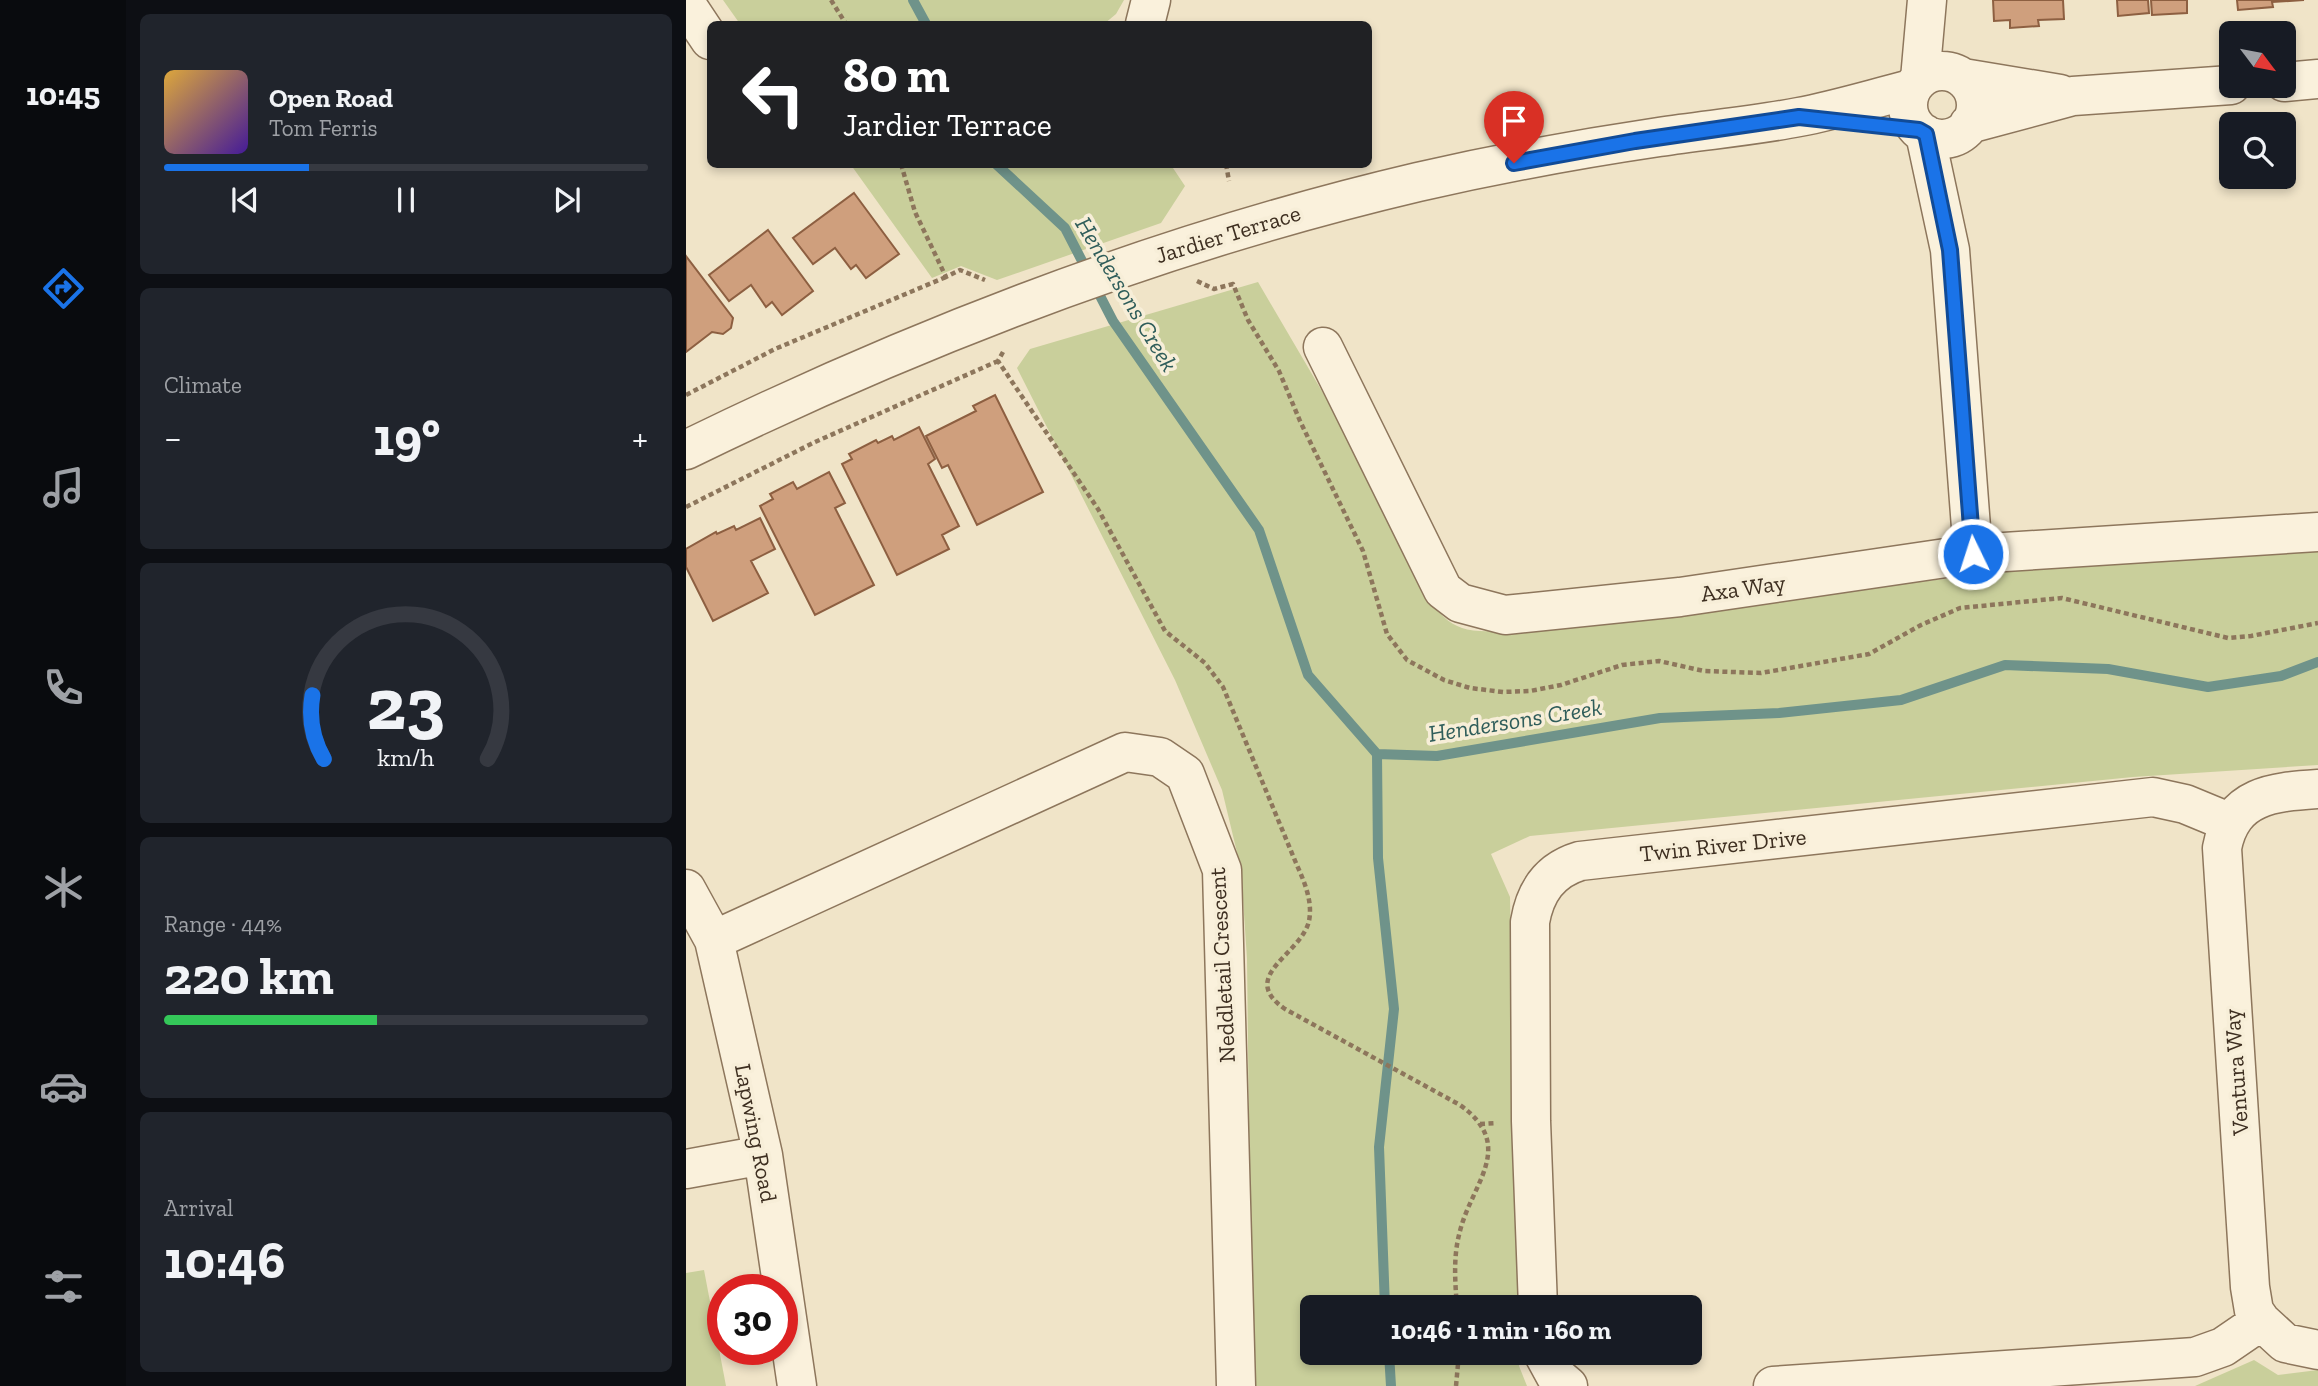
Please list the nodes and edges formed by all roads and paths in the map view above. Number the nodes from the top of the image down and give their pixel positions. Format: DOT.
graph roads {
  1 [pos="831,0"];
  2 [pos="1151,0"];
  3 [pos="1927,0"];
  4 [pos="1941,0"];
  5 [pos="686,4"];
  6 [pos="844,21"];
  7 [pos="1146,21"];
  8 [pos="707,36"];
  9 [pos="1960,77"];
  10 [pos="2318,79"];
  11 [pos="2296,81"];
  12 [pos="1916,84"];
  13 [pos="2219,86"];
  14 [pos="2073,96"];
  15 [pos="1799,117"];
  16 [pos="1944,130"];
  17 [pos="902,168"];
  18 [pos="1227,168"];
  19 [pos="1229,181"];
  20 [pos="946,277"];
  21 [pos="1019,302"];
  22 [pos="1323,347"];
  23 [pos="998,361"];
  24 [pos="686,395"];
  25 [pos="686,450"];
  26 [pos="686,507"];
  27 [pos="2318,532"];
  28 [pos="1973,554"];
  29 [pos="2318,789"];
  30 [pos="2231,823"];
  31 [pos="686,889"];
  32 [pos="714,940"];
  33 [pos="763,1155"];
  34 [pos="686,1169"];
  35 [pos="1456,1295"];
  36 [pos="1538,1295"];
  37 [pos="2260,1321"];
  38 [pos="2318,1350"];
  39 [pos="1458,1365"];
  40 [pos="1550,1365"];
  41 [pos="2089,1375"];
  42 [pos="797,1386"];
  43 [pos="1236,1386"];
  44 [pos="1456,1386"];
  45 [pos="1568,1386"];
  46 [pos="1773,1386"];
  1 -- 6 [label="path"];
  2 -- 7 [label="street"];
  3 -- 12 [label="street"];
  4 -- 9 [label="street"];
  5 -- 8 [label="street"];
  9 -- 12 [label="street"];
  9 -- 14 [label="street, Jardier Terrace"];
  9 -- 16 [label="street"];
  10 -- 11 [label="street"];
  12 -- 15 [label="street, Jardier Terrace"];
  12 -- 16 [label="street"];
  13 -- 14 [label="street, Jardier Terrace"];
  14 -- 16 [label="street, Jardier Terrace"];
  15 -- 16 [label="street, Jardier Terrace"];
  15 -- 21 [label="street, Jardier Terrace"];
  16 -- 28 [label="street"];
  17 -- 20 [label="path"];
  18 -- 19 [label="path"];
  20 -- 21 [label="path"];
  20 -- 24 [label="path"];
  21 -- 23 [label="path"];
  21 -- 25 [label="street, Jardier Terrace"];
  22 -- 28 [label="street, Axa Way"];
  23 -- 26 [label="path"];
  23 -- 35 [label="path"];
  27 -- 28 [label="street, Axa Way"];
  29 -- 30 [label="street"];
  30 -- 36 [label="street, Twin River Drive"];
  30 -- 37 [label="street, Ventura Way"];
  31 -- 32 [label="street, Lapwing Road"];
  32 -- 33 [label="street, Lapwing Road"];
  32 -- 43 [label="street, Neddletail Crescent"];
  33 -- 34 [label="street"];
  33 -- 42 [label="street, Lapwing Road"];
  37 -- 38 [label="street"];
  37 -- 41 [label="street"];
  39 -- 44 [label="path"];
  40 -- 45 [label="street"];
  41 -- 46 [label="street"];
}
